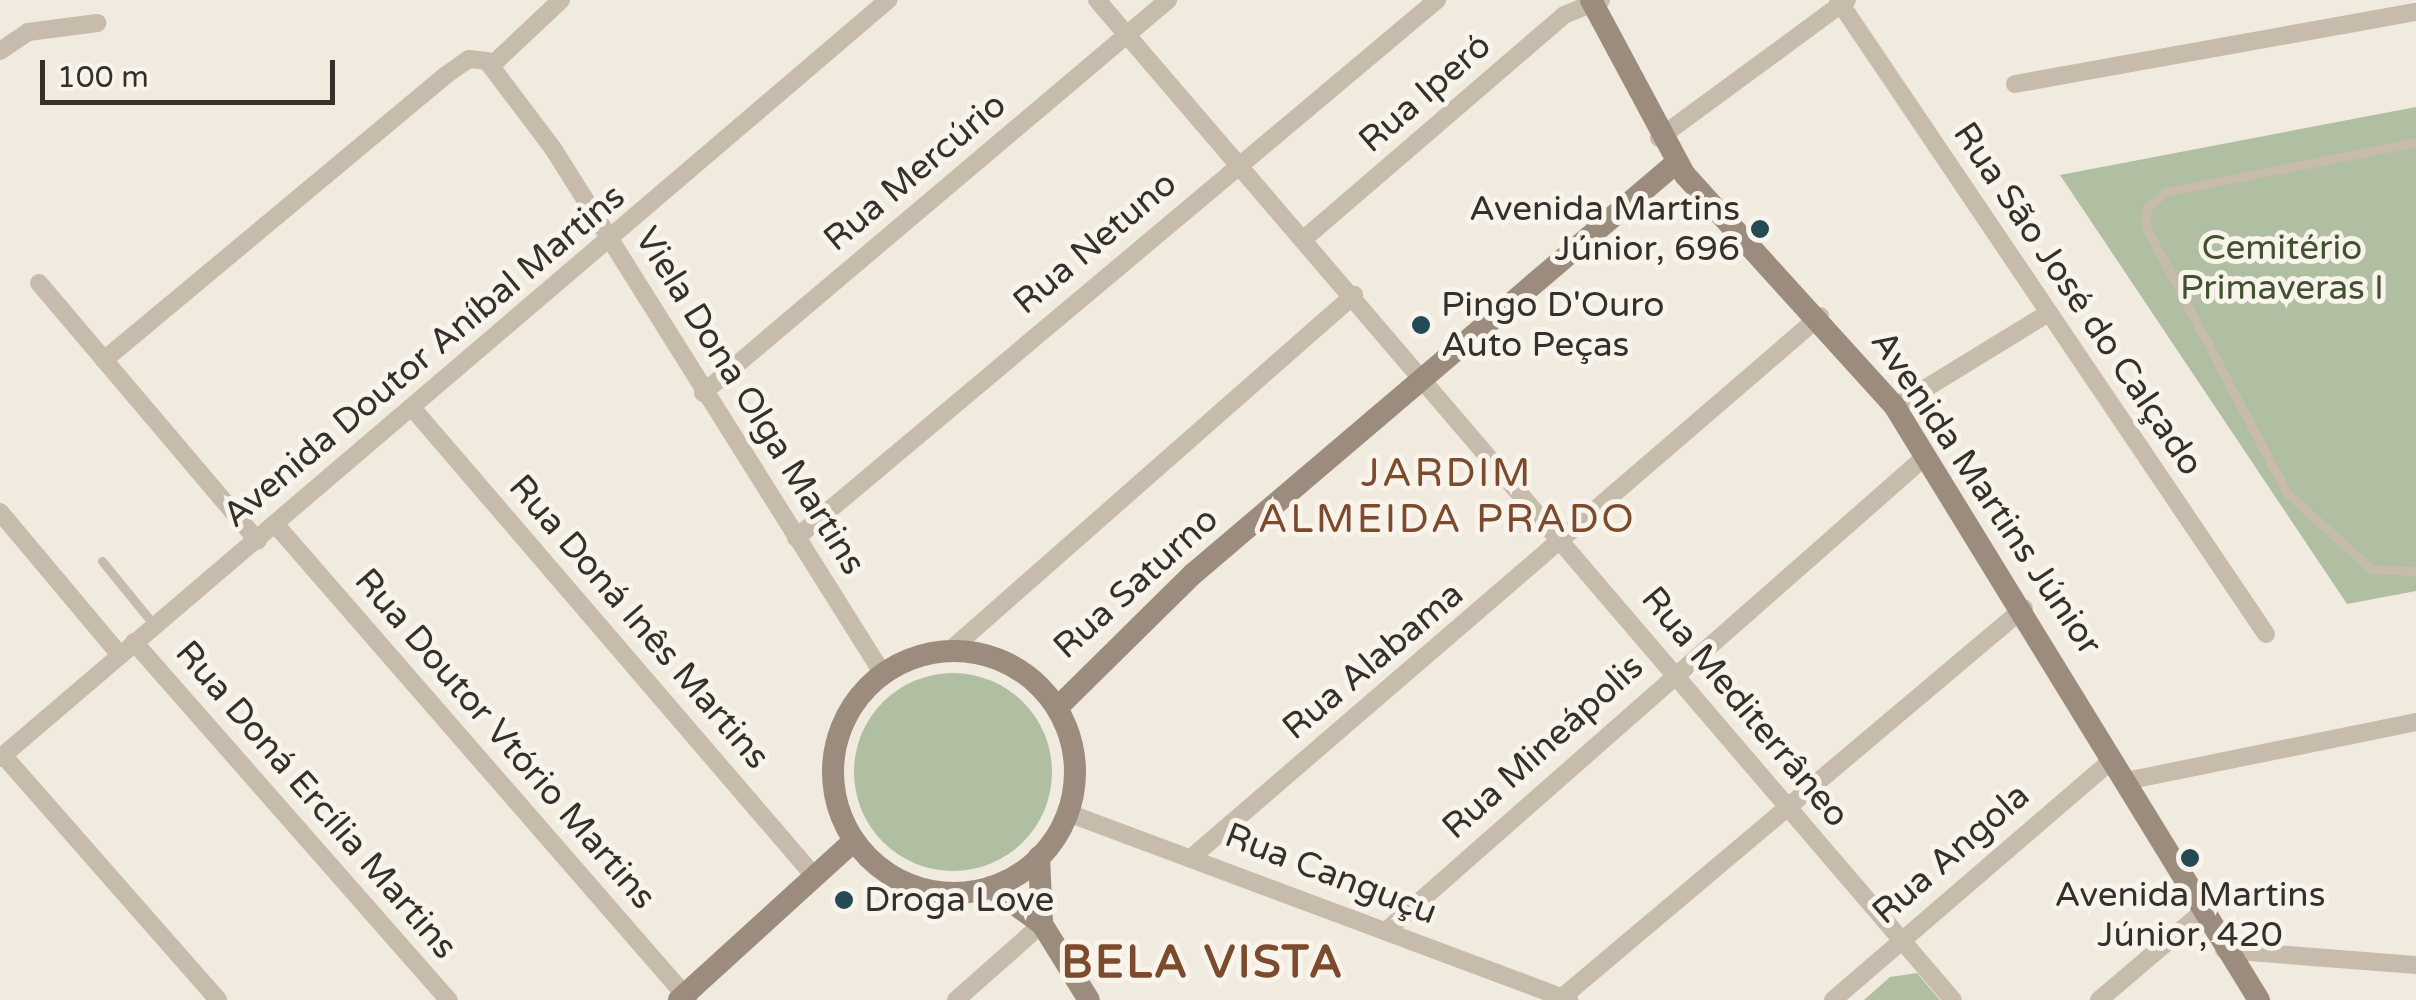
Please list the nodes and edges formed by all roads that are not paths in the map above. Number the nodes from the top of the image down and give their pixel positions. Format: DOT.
graph roads {
  1 [pos="561,0"];
  2 [pos="888,0"];
  3 [pos="1097,0"];
  4 [pos="1168,0"];
  5 [pos="1438,0"];
  6 [pos="1595,2"];
  7 [pos="1842,2"];
  8 [pos="2416,12"];
  9 [pos="98,23"];
  10 [pos="1126,35"];
  11 [pos="0,51"];
  12 [pos="492,66"];
  13 [pos="2015,84"];
  14 [pos="1659,138"];
  15 [pos="2416,142"];
  16 [pos="1241,163"];
  17 [pos="1676,163"];
  18 [pos="1305,238"];
  19 [pos="611,240"];
  20 [pos="39,283"];
  21 [pos="1354,295"];
  22 [pos="2048,314"];
  23 [pos="1820,316"];
  24 [pos="104,360"];
  25 [pos="1424,378"];
  26 [pos="704,393"];
  27 [pos="1894,407"];
  28 [pos="414,410"];
  29 [pos="1926,456"];
  30 [pos="0,512"];
  31 [pos="276,525"];
  32 [pos="796,538"];
  33 [pos="258,541"];
  34 [pos="1564,541"];
  35 [pos="102,561"];
  36 [pos="2416,571"];
  37 [pos="2024,608"];
  38 [pos="155,626"];
  39 [pos="2266,634"];
  40 [pos="127,649"];
  41 [pos="948,652"];
  42 [pos="883,674"];
  43 [pos="1672,675"];
  44 [pos="1057,708"];
  45 [pos="2416,722"];
  46 [pos="2,756"];
  47 [pos="2113,759"];
  48 [pos="2126,781"];
  49 [pos="1785,807"];
  50 [pos="1068,813"];
  51 [pos="854,842"];
  52 [pos="1192,856"];
  53 [pos="1039,858"];
  54 [pos="814,876"];
  55 [pos="991,888"];
  56 [pos="2200,914"];
  57 [pos="1042,924"];
  58 [pos="1387,930"];
  59 [pos="1900,940"];
  60 [pos="2224,950"];
  61 [pos="2416,964"];
  62 [pos="684,998"];
  63 [pos="1564,999"];
  64 [pos="218,1000"];
  65 [pos="449,1000"];
  66 [pos="956,1000"];
  67 [pos="1089,1000"];
  68 [pos="1832,1000"];
  69 [pos="1953,1000"];
  70 [pos="2099,1000"];
  71 [pos="2259,1000"];
  1 -- 12 [label="street"];
  2 -- 19 [label="street, Avenida Doutor Aníbal Martins"];
  3 -- 10 [label="street, Rua Mediterrâneo"];
  4 -- 10 [label="street, Rua Mercúrio"];
  5 -- 16 [label="street, Rua Netuno"];
  6 -- 14 [label="street, Avenida Martins Júnior"];
  6 -- 18 [label="street, Rua Iperó"];
  7 -- 14 [label="street"];
  7 -- 22 [label="street, Rua São José do Calçado"];
  8 -- 13 [label="street"];
  9 -- 11 [label="street"];
  10 -- 16 [label="street, Rua Mediterrâneo"];
  10 -- 26 [label="street, Rua Mercúrio"];
  12 -- 19 [label="street, Viela Dona Olga Martins"];
  12 -- 24 [label="street"];
  14 -- 17 [label="street, Avenida Martins Júnior"];
  15 -- 36 [label="lane"];
  16 -- 18 [label="street, Rua Mediterrâneo"];
  16 -- 32 [label="street, Rua Netuno"];
  17 -- 23 [label="street, Avenida Martins Júnior"];
  17 -- 25 [label="street, Rua Saturno"];
  18 -- 21 [label="street, Rua Mediterrâneo"];
  19 -- 26 [label="street, Viela Dona Olga Martins"];
  19 -- 28 [label="street, Avenida Doutor Aníbal Martins"];
  20 -- 24 [label="street"];
  21 -- 25 [label="street, Rua Mediterrâneo"];
  21 -- 41 [label="street"];
  22 -- 27 [label="street"];
  22 -- 39 [label="street, Rua São José do Calçado"];
  23 -- 27 [label="street, Avenida Martins Júnior"];
  23 -- 34 [label="street, Rua Alabama"];
  24 -- 33 [label="street"];
  25 -- 34 [label="street, Rua Mediterrâneo"];
  25 -- 44 [label="street, Rua Saturno"];
  26 -- 32 [label="street, Viela Dona Olga Martins"];
  27 -- 29 [label="street, Avenida Martins Júnior"];
  28 -- 31 [label="street, Avenida Doutor Aníbal Martins"];
  28 -- 54 [label="street, Rua Doná Inês Martins"];
  29 -- 37 [label="street, Avenida Martins Júnior"];
  29 -- 43 [label="street, Rua Mineápolis"];
  30 -- 40 [label="street, Rua Doná Ercília Martins"];
  31 -- 33 [label="street, Avenida Doutor Aníbal Martins"];
  31 -- 62 [label="street, Rua Doutor Vtório Martins"];
  32 -- 42 [label="street, Viela Dona Olga Martins"];
  33 -- 38 [label="street, Avenida Doutor Aníbal Martins"];
  34 -- 43 [label="street, Rua Mediterrâneo"];
  34 -- 52 [label="street, Rua Alabama"];
  35 -- 38 [label="lane"];
  37 -- 47 [label="street, Avenida Martins Júnior"];
  37 -- 49 [label="street"];
  38 -- 40 [label="street, Avenida Doutor Aníbal Martins"];
  40 -- 46 [label="street, Avenida Doutor Aníbal Martins"];
  40 -- 65 [label="street, Rua Doná Ercília Martins"];
  41 -- 42 [label="street"];
  41 -- 44 [label="street"];
  42 -- 51 [label="street"];
  43 -- 49 [label="street, Rua Mediterrâneo"];
  43 -- 58 [label="street, Rua Mineápolis"];
  44 -- 50 [label="street"];
  45 -- 48 [label="street"];
  46 -- 64 [label="street"];
  47 -- 48 [label="street, Avenida Martins Júnior"];
  47 -- 59 [label="street, Rua Angola"];
  48 -- 56 [label="street, Avenida Martins Júnior"];
  49 -- 59 [label="street, Rua Mediterrâneo"];
  49 -- 63 [label="street"];
  50 -- 52 [label="street, Rua Canguçu"];
  50 -- 53 [label="street"];
  51 -- 54 [label="street"];
  51 -- 55 [label="street"];
  52 -- 58 [label="street, Rua Canguçu"];
  53 -- 55 [label="street"];
  53 -- 57 [label="street"];
  54 -- 62 [label="street"];
  55 -- 57 [label="street"];
  56 -- 60 [label="street, Avenida Martins Júnior"];
  56 -- 70 [label="street"];
  57 -- 66 [label="street"];
  57 -- 67 [label="street"];
  58 -- 63 [label="street, Rua Canguçu"];
  59 -- 68 [label="street, Rua Angola"];
  59 -- 69 [label="street, Rua Mediterrâneo"];
  60 -- 61 [label="street"];
  60 -- 71 [label="street, Avenida Martins Júnior"];
}
